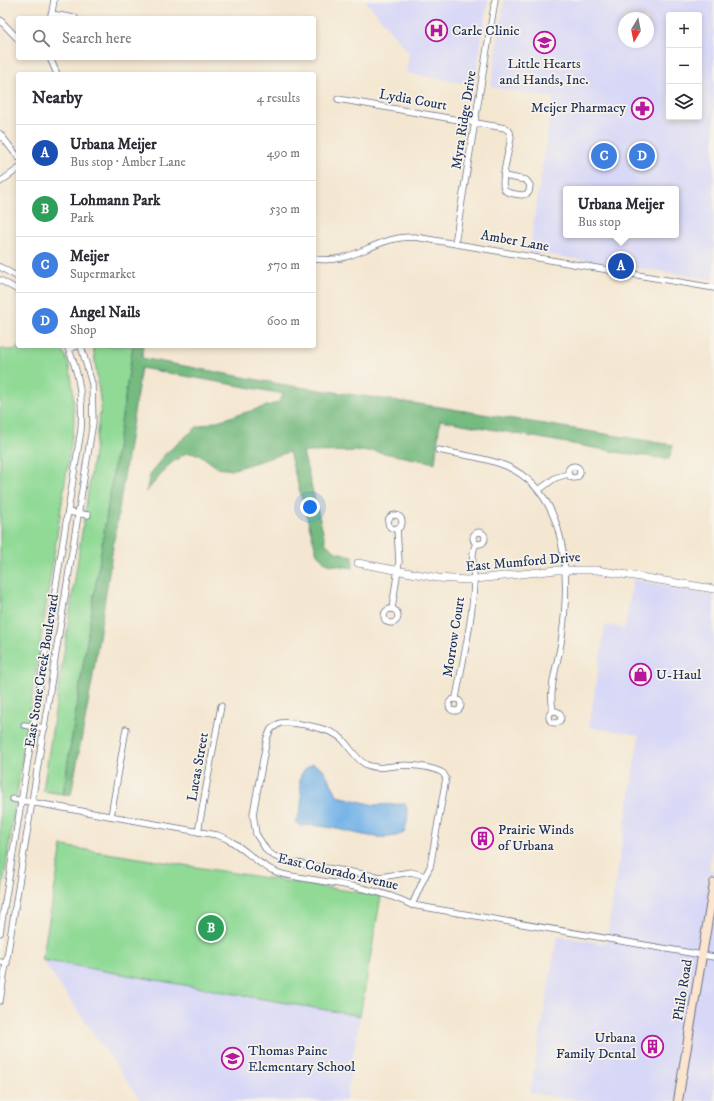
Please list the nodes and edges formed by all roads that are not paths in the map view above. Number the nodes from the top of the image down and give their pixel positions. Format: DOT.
graph roads {
  1 [pos="54,0"];
  2 [pos="495,0"];
  3 [pos="51,16"];
  4 [pos="0,20"];
  5 [pos="15,32"];
  6 [pos="51,60"];
  7 [pos="56,72"];
  8 [pos="338,100"];
  9 [pos="475,123"];
  10 [pos="0,134"];
  11 [pos="16,154"];
  12 [pos="16,170"];
  13 [pos="504,176"];
  14 [pos="0,182"];
  15 [pos="455,243"];
  16 [pos="316,259"];
  17 [pos="0,268"];
  18 [pos="16,276"];
  19 [pos="0,280"];
  20 [pos="714,288"];
  21 [pos="16,289"];
  22 [pos="68,348"];
  23 [pos="82,348"];
  24 [pos="438,450"];
  25 [pos="568,474"];
  26 [pos="539,490"];
  27 [pos="68,512"];
  28 [pos="79,514"];
  29 [pos="88,515"];
  30 [pos="397,528"];
  31 [pos="476,544"];
  32 [pos="358,563"];
  33 [pos="564,569"];
  34 [pos="398,570"];
  35 [pos="474,580"];
  36 [pos="714,589"];
  37 [pos="392,609"];
  38 [pos="456,698"];
  39 [pos="221,706"];
  40 [pos="553,711"];
  41 [pos="24,725"];
  42 [pos="33,726"];
  43 [pos="45,728"];
  44 [pos="126,729"];
  45 [pos="13,799"];
  46 [pos="21,800"];
  47 [pos="33,802"];
  48 [pos="111,816"];
  49 [pos="198,832"];
  50 [pos="426,876"];
  51 [pos="714,883"];
  52 [pos="412,905"];
  53 [pos="0,933"];
  54 [pos="702,955"];
  55 [pos="714,957"];
  56 [pos="0,962"];
  57 [pos="7,963"];
  58 [pos="0,1001"];
  59 [pos="678,1101"];
  1 -- 3 [label="street"];
  2 -- 9 [label="street, Myra Ridge Drive"];
  4 -- 5 [label="street"];
  6 -- 7 [label="street"];
  8 -- 9 [label="street, Lydia Court"];
  9 -- 13 [label="street, Lydia Court"];
  9 -- 15 [label="street, Myra Ridge Drive"];
  10 -- 11 [label="street"];
  12 -- 14 [label="street"];
  13 -- 13 [label="street, Lydia Court"];
  15 -- 16 [label="street, Amber Lane"];
  15 -- 20 [label="street, Amber Lane"];
  17 -- 18 [label="street"];
  19 -- 21 [label="street"];
  22 -- 27 [label="street, East Stone Creek Boulevard"];
  23 -- 28 [label="street, East Stone Creek Boulevard"];
  24 -- 26 [label="street"];
  25 -- 26 [label="street"];
  26 -- 33 [label="street"];
  27 -- 28 [label="street"];
  27 -- 42 [label="street, East Stone Creek Boulevard"];
  28 -- 29 [label="street"];
  28 -- 43 [label="street, East Stone Creek Boulevard"];
  30 -- 34 [label="street"];
  31 -- 35 [label="street, Morrow Court"];
  32 -- 34 [label="street, East Mumford Drive"];
  33 -- 35 [label="street, East Mumford Drive"];
  33 -- 36 [label="street, East Mumford Drive"];
  33 -- 40 [label="street"];
  34 -- 35 [label="street, East Mumford Drive"];
  34 -- 37 [label="street"];
  35 -- 38 [label="street, Morrow Court"];
  39 -- 49 [label="street, Lucas Street"];
  41 -- 42 [label="street"];
  42 -- 43 [label="street"];
  42 -- 46 [label="street, East Stone Creek Boulevard"];
  43 -- 47 [label="street, East Stone Creek Boulevard"];
  44 -- 48 [label="street"];
  45 -- 46 [label="street, East Colorado Avenue"];
  46 -- 47 [label="street, East Colorado Avenue"];
  46 -- 53 [label="street, East Stone Creek Boulevard"];
  47 -- 48 [label="street, East Colorado Avenue"];
  47 -- 57 [label="street, East Stone Creek Boulevard"];
  48 -- 49 [label="street, East Colorado Avenue"];
  49 -- 52 [label="street, East Colorado Avenue"];
  50 -- 50 [label="street"];
  50 -- 52 [label="street"];
  51 -- 54 [label="main road, Philo Road"];
  52 -- 54 [label="street, East Colorado Avenue"];
  54 -- 55 [label="street, East Colorado Avenue"];
  54 -- 59 [label="main road, Philo Road"];
  56 -- 57 [label="street"];
  57 -- 58 [label="street, East Stone Creek Boulevard"];
}
